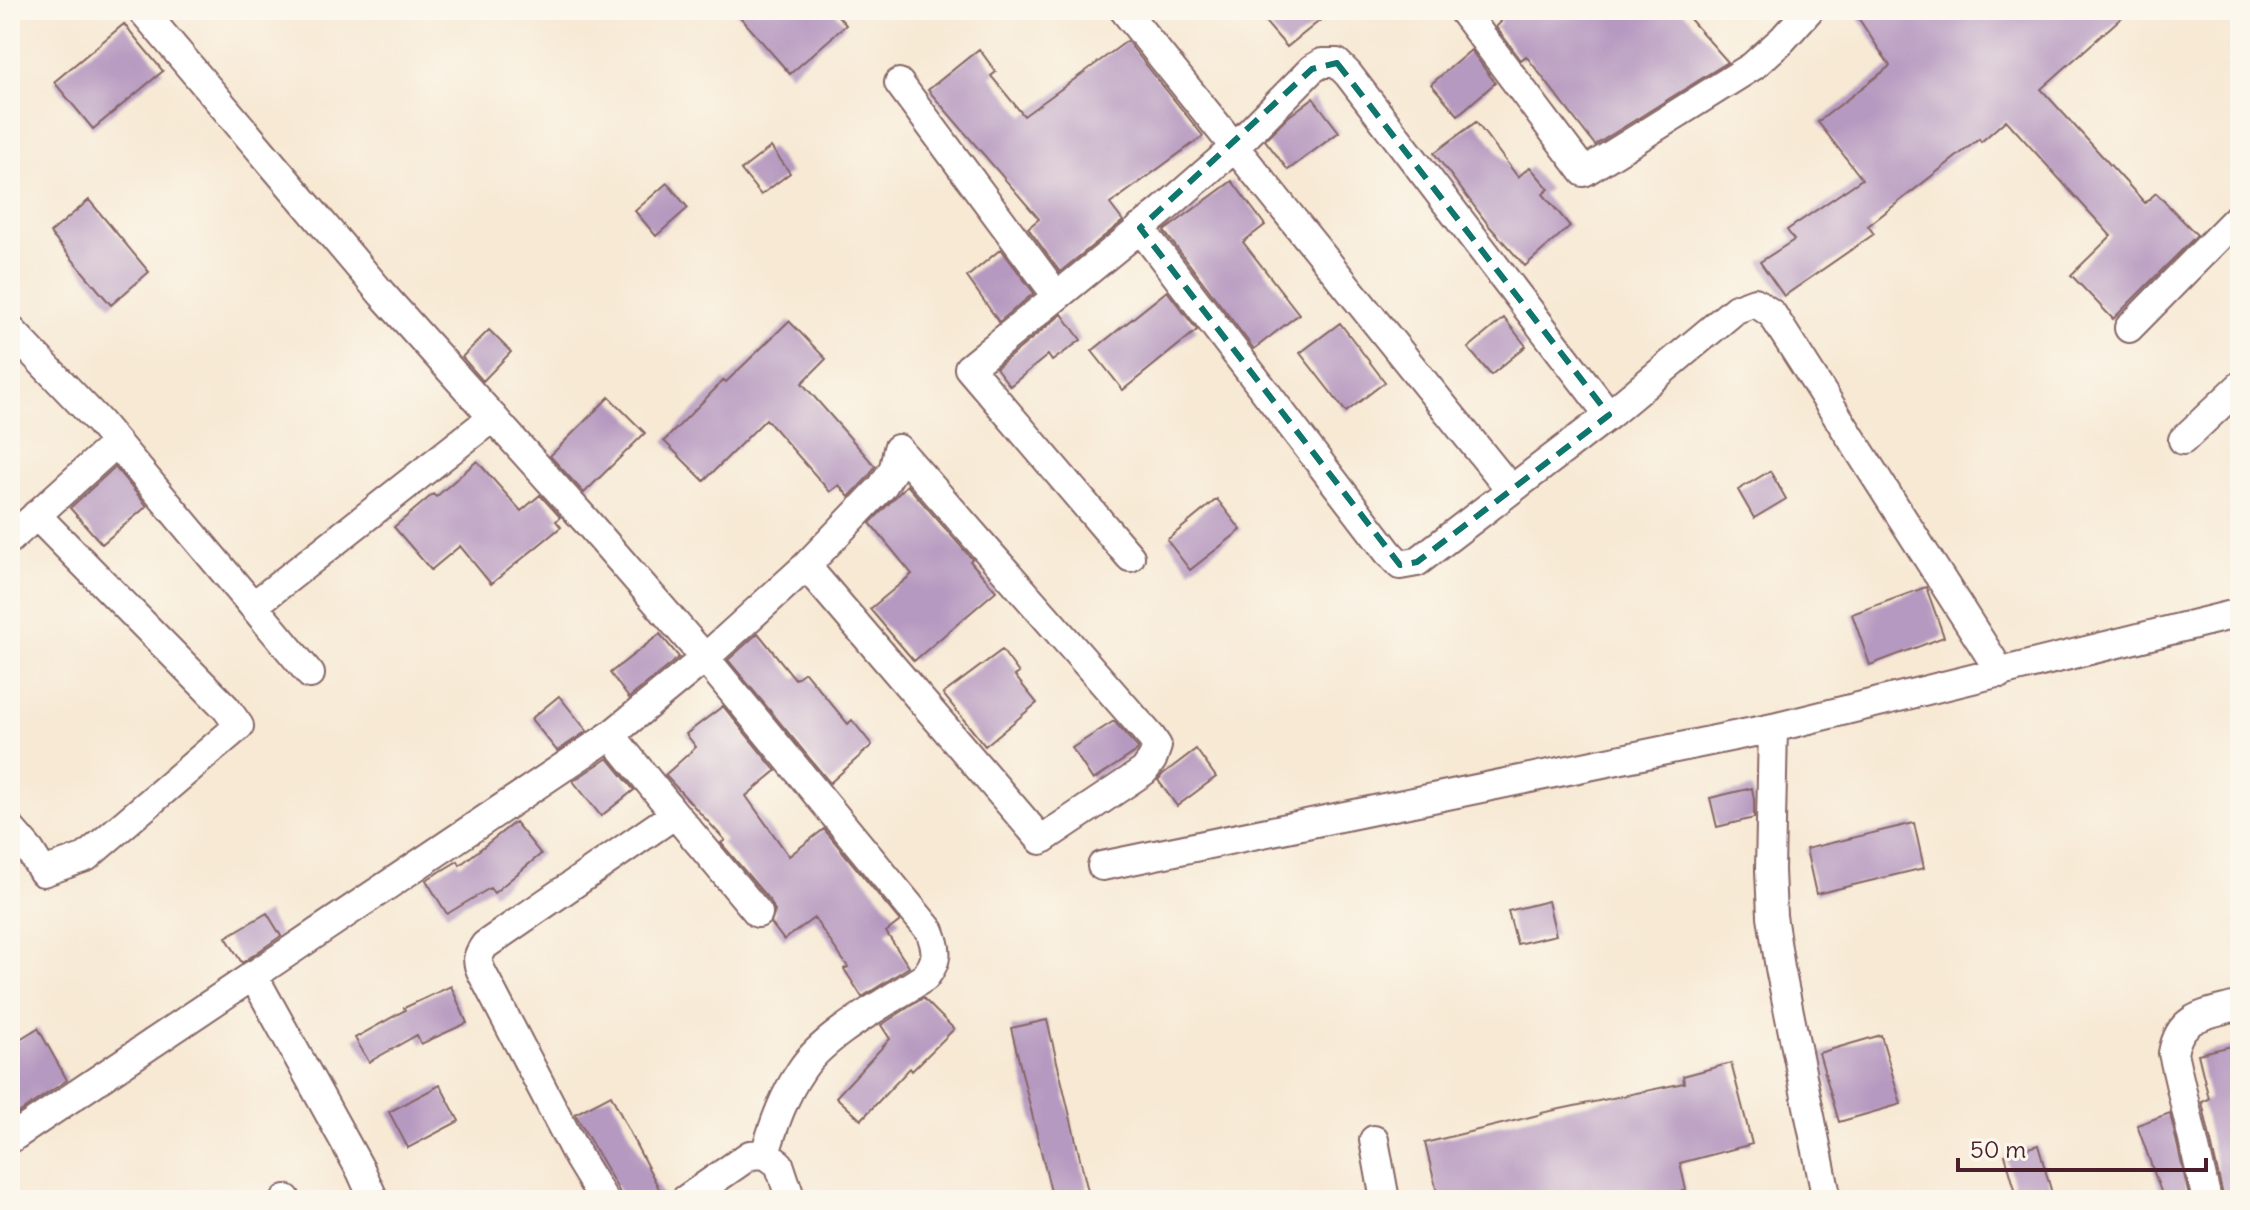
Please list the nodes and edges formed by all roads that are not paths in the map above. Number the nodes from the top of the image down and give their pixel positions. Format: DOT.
graph roads {
  1 [pos="142,10"];
  2 [pos="1124,10"];
  3 [pos="1462,10"];
  4 [pos="1809,10"];
  5 [pos="899,83"];
  6 [pos="1234,148"];
  7 [pos="2240,215"];
  8 [pos="1140,228"];
  9 [pos="1057,296"];
  10 [pos="2129,328"];
  11 [pos="10,329"];
  12 [pos="2240,386"];
  13 [pos="1609,415"];
  14 [pos="493,417"];
  15 [pos="2183,440"];
  16 [pos="116,443"];
  17 [pos="1511,490"];
  18 [pos="36,515"];
  19 [pos="10,539"];
  20 [pos="1130,557"];
  21 [pos="806,566"];
  22 [pos="253,606"];
  23 [pos="2240,613"];
  24 [pos="705,658"];
  25 [pos="2001,673"];
  26 [pos="310,674"];
  27 [pos="1773,728"];
  28 [pos="611,735"];
  29 [pos="675,814"];
  30 [pos="10,828"];
  31 [pos="1102,866"];
  32 [pos="758,913"];
  33 [pos="253,975"];
  34 [pos="2240,1005"];
  35 [pos="10,1139"];
  36 [pos="1374,1140"];
  37 [pos="765,1154"];
  38 [pos="374,1200"];
  39 [pos="604,1200"];
  40 [pos="685,1200"];
  41 [pos="791,1200"];
  42 [pos="1385,1200"];
  43 [pos="1827,1200"];
  44 [pos="2207,1200"];
  1 -- 14 [label="street"];
  2 -- 6 [label="street"];
  3 -- 4 [label="street"];
  5 -- 9 [label="street"];
  6 -- 8 [label="street"];
  6 -- 13 [label="street"];
  6 -- 17 [label="street"];
  7 -- 10 [label="street"];
  8 -- 9 [label="street"];
  8 -- 17 [label="street"];
  9 -- 20 [label="street"];
  11 -- 16 [label="street"];
  12 -- 15 [label="street"];
  13 -- 17 [label="street"];
  13 -- 25 [label="street"];
  14 -- 22 [label="street"];
  14 -- 24 [label="street"];
  16 -- 18 [label="street"];
  16 -- 22 [label="street"];
  18 -- 19 [label="street"];
  18 -- 30 [label="street"];
  21 -- 21 [label="street"];
  21 -- 24 [label="street"];
  22 -- 26 [label="street"];
  23 -- 25 [label="street"];
  24 -- 28 [label="street"];
  24 -- 37 [label="street"];
  25 -- 27 [label="street"];
  27 -- 31 [label="street"];
  27 -- 43 [label="street"];
  28 -- 29 [label="street"];
  28 -- 33 [label="street"];
  29 -- 32 [label="street"];
  29 -- 39 [label="street"];
  33 -- 35 [label="street"];
  33 -- 38 [label="street"];
  34 -- 44 [label="street"];
  36 -- 42 [label="street"];
  37 -- 40 [label="street"];
  37 -- 41 [label="street"];
}
